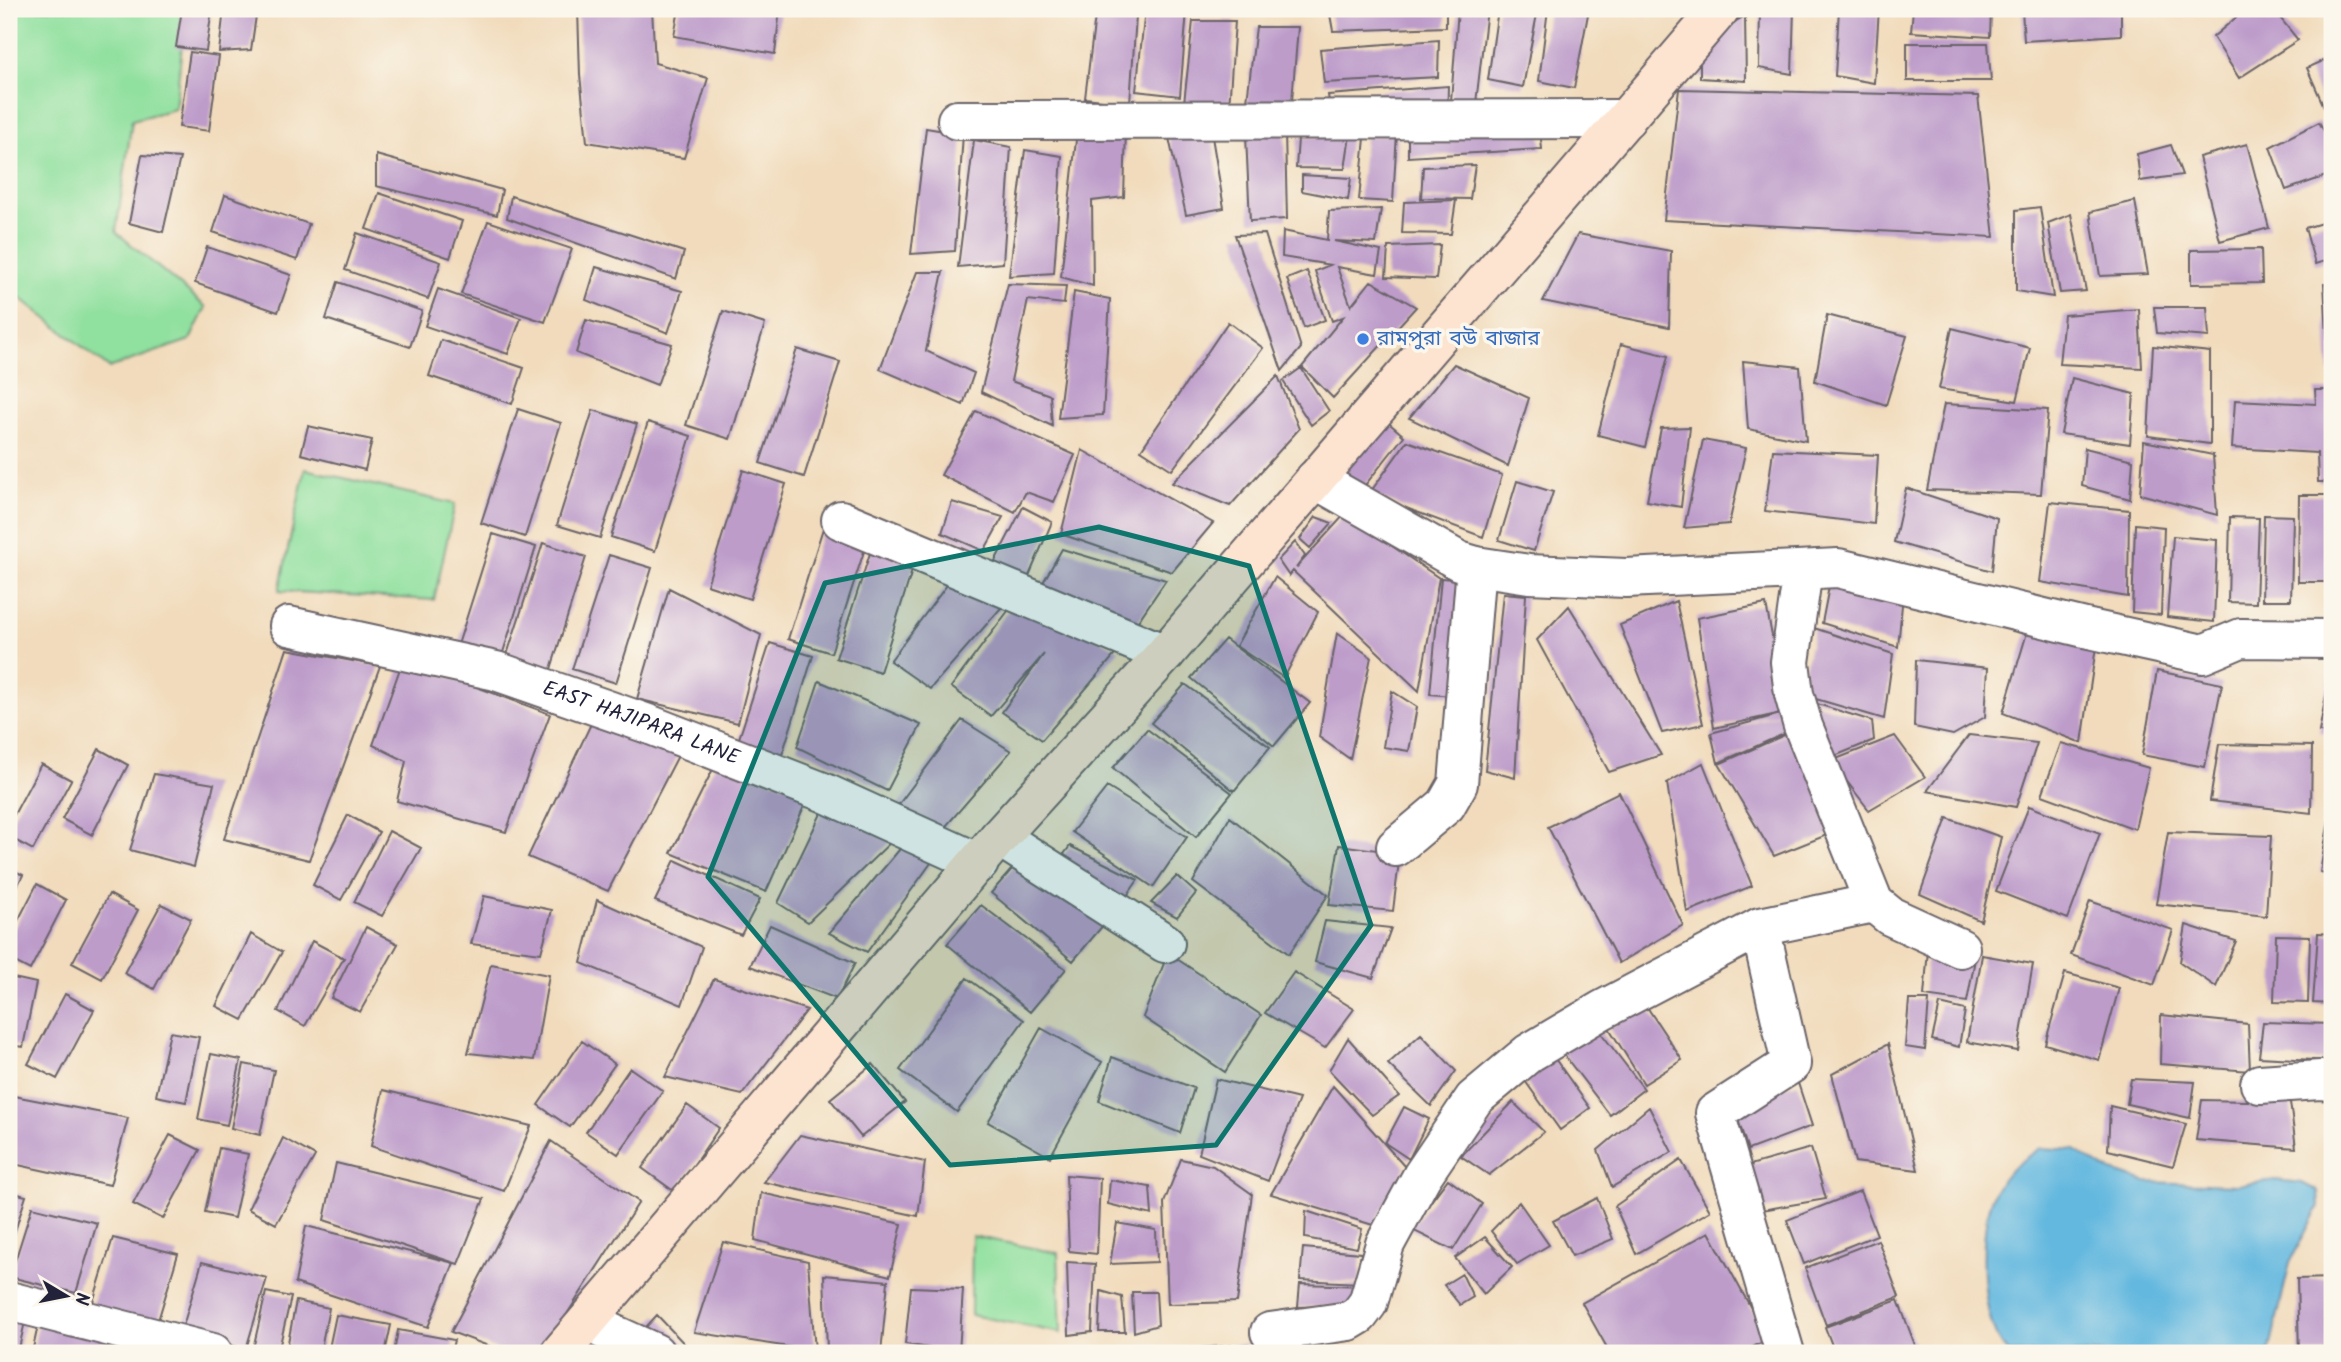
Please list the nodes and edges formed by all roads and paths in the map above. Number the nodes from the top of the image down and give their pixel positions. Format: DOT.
graph roads {
  1 [pos="1720,9"];
  2 [pos="1626,119"];
  3 [pos="957,120"];
  4 [pos="1315,479"];
  5 [pos="842,520"];
  6 [pos="1476,566"];
  7 [pos="1803,570"];
  8 [pos="289,626"];
  9 [pos="2332,639"];
  10 [pos="1165,654"];
  11 [pos="1396,847"];
  12 [pos="989,850"];
  13 [pos="1874,903"];
  14 [pos="1760,927"];
  15 [pos="1165,943"];
  16 [pos="1960,948"];
  17 [pos="2332,1081"];
  18 [pos="2260,1084"];
  19 [pos="9,1301"];
  20 [pos="587,1322"];
  21 [pos="1270,1332"];
  22 [pos="213,1353"];
  23 [pos="560,1353"];
  24 [pos="655,1353"];
  25 [pos="1785,1353"];
  1 -- 2 [label="street"];
  2 -- 3 [label="street"];
  2 -- 4 [label="street"];
  4 -- 6 [label="street"];
  4 -- 10 [label="street"];
  5 -- 10 [label="street"];
  6 -- 7 [label="street"];
  6 -- 11 [label="street"];
  7 -- 9 [label="street"];
  7 -- 13 [label="street"];
  8 -- 12 [label="street, EAST HAJIPARA LANE"];
  10 -- 12 [label="street"];
  12 -- 15 [label="street, EAST HAJIPARA LANE"];
  12 -- 20 [label="street"];
  13 -- 14 [label="street"];
  13 -- 16 [label="street"];
  14 -- 21 [label="street"];
  14 -- 25 [label="street"];
  17 -- 18 [label="street"];
  19 -- 22 [label="street"];
  20 -- 23 [label="street"];
  20 -- 24 [label="street"];
}
